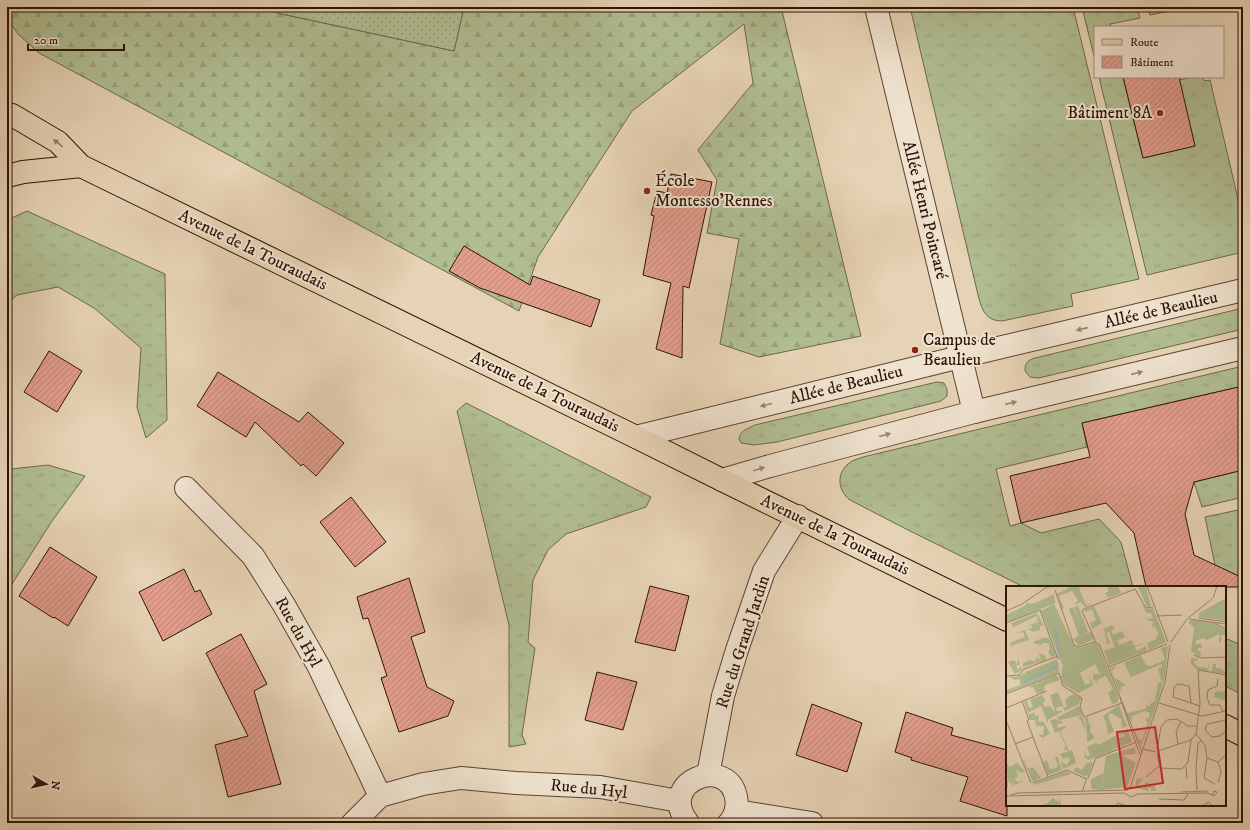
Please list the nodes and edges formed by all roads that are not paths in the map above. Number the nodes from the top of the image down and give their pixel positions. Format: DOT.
graph roads {
  1 [pos="876,7"];
  2 [pos="7,114"];
  3 [pos="81,166"];
  4 [pos="7,176"];
  5 [pos="1243,290"];
  6 [pos="1243,348"];
  7 [pos="960,357"];
  8 [pos="974,412"];
  9 [pos="636,437"];
  10 [pos="722,480"];
  11 [pos="186,488"];
  12 [pos="798,516"];
  13 [pos="1006,620"];
  14 [pos="1226,726"];
  15 [pos="1243,735"];
  16 [pos="708,775"];
  17 [pos="380,796"];
  18 [pos="679,801"];
  19 [pos="732,817"];
  20 [pos="353,823"];
  21 [pos="688,823"];
  22 [pos="812,823"];
  1 -- 7 [label="street, Allée Henri Poincaré"];
  3 -- 2 [label="main road, Avenue de la Touraudais, one-way"];
  3 -- 4 [label="main road"];
  3 -- 9 [label="main road, Avenue de la Touraudais"];
  5 -- 7 [label="street, Allée de Beaulieu, one-way"];
  8 -- 6 [label="street, one-way"];
  7 -- 8 [label="street, Allée Henri Poincaré"];
  7 -- 9 [label="street, Allée de Beaulieu, one-way"];
  10 -- 8 [label="street, one-way"];
  9 -- 10 [label="main road, Avenue de la Touraudais"];
  10 -- 12 [label="main road, Avenue de la Touraudais"];
  11 -- 17 [label="street, Rue du Hyl"];
  12 -- 13 [label="main road, Avenue de la Touraudais"];
  12 -- 16 [label="street, Rue du Grand Jardin"];
  14 -- 15 [label="main road"];
  16 -- 18 [label="street"];
  16 -- 19 [label="street"];
  17 -- 18 [label="street, Rue du Hyl"];
  17 -- 20 [label="street, Rue du Hyl"];
  18 -- 21 [label="street"];
  19 -- 22 [label="street"];
}
